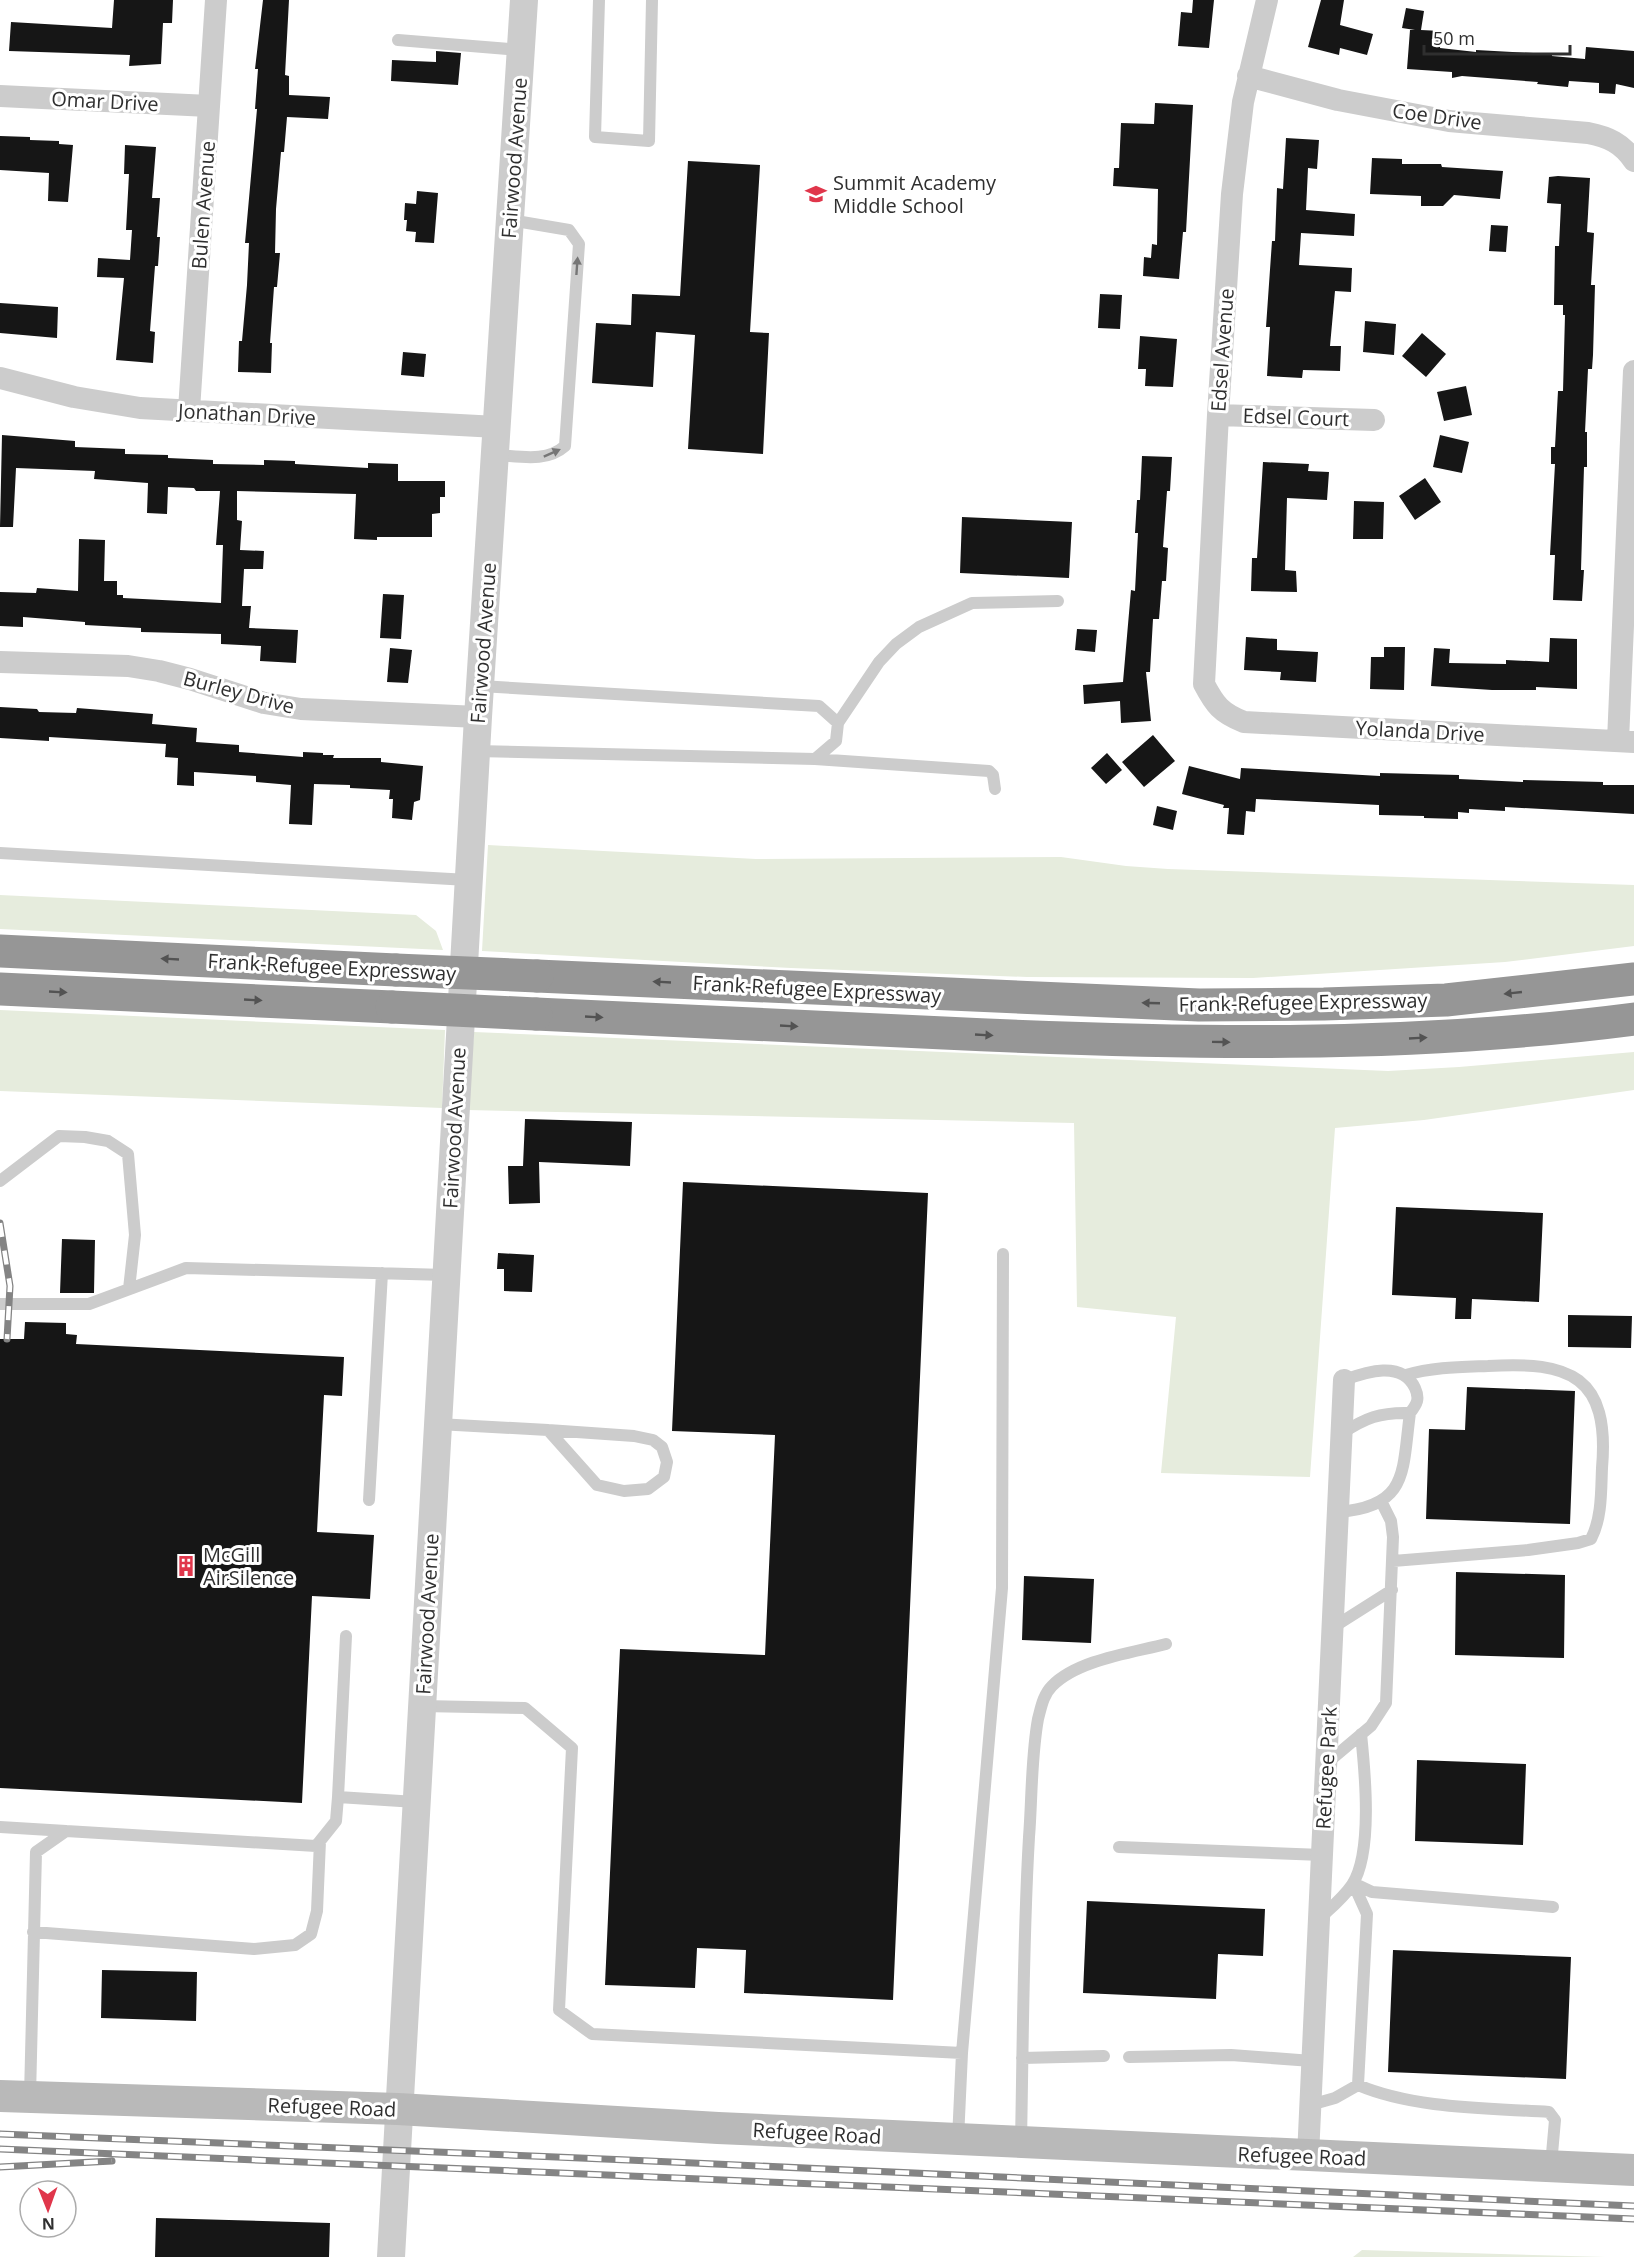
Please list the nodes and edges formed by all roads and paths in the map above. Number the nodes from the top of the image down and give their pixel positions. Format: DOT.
graph roads {
  1 [pos="216,0"];
  2 [pos="524,0"];
  3 [pos="599,0"];
  4 [pos="652,0"];
  5 [pos="1267,0"];
  6 [pos="398,40"];
  7 [pos="521,50"];
  8 [pos="1248,76"];
  9 [pos="0,96"];
  10 [pos="209,106"];
  11 [pos="1630,155"];
  12 [pos="510,220"];
  13 [pos="1634,371"];
  14 [pos="0,378"];
  15 [pos="189,411"];
  16 [pos="1218,415"];
  17 [pos="1374,420"];
  18 [pos="497,427"];
  19 [pos="495,455"];
  20 [pos="1058,601"];
  21 [pos="0,662"];
  22 [pos="480,686"];
  23 [pos="1213,700"];
  24 [pos="478,717"];
  25 [pos="838,723"];
  26 [pos="1626,741"];
  27 [pos="476,751"];
  28 [pos="815,759"];
  29 [pos="995,789"];
  30 [pos="0,853"];
  31 [pos="468,880"];
  32 [pos="0,951"];
  33 [pos="1634,971"];
  34 [pos="1634,979"];
  35 [pos="1559,988"];
  36 [pos="0,989"];
  37 [pos="1634,1019"];
  38 [pos="1634,1025"];
  39 [pos="1562,1029"];
  40 [pos="0,1181"];
  41 [pos="1003,1254"];
  42 [pos="382,1273"];
  43 [pos="446,1275"];
  44 [pos="129,1289"];
  45 [pos="0,1304"];
  46 [pos="1406,1375"];
  47 [pos="1344,1380"];
  48 [pos="1410,1413"];
  49 [pos="438,1424"];
  50 [pos="548,1430"];
  51 [pos="1341,1434"];
  52 [pos="369,1500"];
  53 [pos="1381,1501"];
  54 [pos="1338,1512"];
  55 [pos="1393,1562"];
  56 [pos="1392,1590"];
  57 [pos="1332,1628"];
  58 [pos="346,1636"];
  59 [pos="1166,1644"];
  60 [pos="421,1706"];
  61 [pos="1361,1734"];
  62 [pos="1326,1764"];
  63 [pos="338,1797"];
  64 [pos="416,1802"];
  65 [pos="0,1827"];
  66 [pos="66,1831"];
  67 [pos="320,1841"];
  68 [pos="1119,1847"];
  69 [pos="1322,1855"];
  70 [pos="1353,1883"];
  71 [pos="1553,1907"];
  72 [pos="1319,1918"];
  73 [pos="33,1932"];
  74 [pos="962,2053"];
  75 [pos="1104,2056"];
  76 [pos="1129,2057"];
  77 [pos="1022,2058"];
  78 [pos="1312,2061"];
  79 [pos="1358,2085"];
  80 [pos="15,2097"];
  81 [pos="1310,2105"];
  82 [pos="398,2109"];
  83 [pos="958,2140"];
  84 [pos="1021,2143"];
  85 [pos="1308,2156"];
  86 [pos="1551,2166"];
  87 [pos="1634,2170"];
  88 [pos="391,2257"];
  1 -- 10 [label="street, Bulen Avenue"];
  2 -- 7 [label="street, Fairwood Avenue"];
  3 -- 4 [label="lane"];
  5 -- 8 [label="street, Edsel Avenue"];
  6 -- 7 [label="lane"];
  7 -- 12 [label="street, Fairwood Avenue"];
  8 -- 11 [label="street, Coe Drive"];
  8 -- 16 [label="street, Edsel Avenue"];
  9 -- 10 [label="street, Omar Drive"];
  10 -- 15 [label="street, Bulen Avenue"];
  12 -- 18 [label="street, Fairwood Avenue"];
  19 -- 12 [label="lane, one-way"];
  13 -- 26 [label="street"];
  14 -- 15 [label="street, Jonathan Drive"];
  15 -- 18 [label="street, Jonathan Drive"];
  16 -- 17 [label="street, Edsel Court"];
  16 -- 23 [label="street, Edsel Avenue"];
  18 -- 19 [label="street, Fairwood Avenue"];
  19 -- 22 [label="street, Fairwood Avenue"];
  20 -- 25 [label="lane"];
  21 -- 24 [label="street, Burley Drive"];
  22 -- 24 [label="street, Fairwood Avenue"];
  22 -- 25 [label="lane"];
  23 -- 26 [label="street, Yolanda Drive"];
  24 -- 27 [label="street, Fairwood Avenue"];
  25 -- 28 [label="lane"];
  27 -- 28 [label="lane"];
  27 -- 31 [label="street, Fairwood Avenue"];
  28 -- 29 [label="lane"];
  30 -- 31 [label="lane"];
  31 -- 43 [label="street, Fairwood Avenue"];
  35 -- 32 [label="highway, Frank-Refugee Expressway, one-way, bridge"];
  33 -- 35 [label="highway"];
  34 -- 35 [label="highway, Frank-Refugee Expressway"];
  36 -- 39 [label="highway, Frank-Refugee Expressway, one-way, bridge"];
  37 -- 39 [label="highway, Frank-Refugee Expressway"];
  38 -- 39 [label="highway"];
  40 -- 44 [label="lane"];
  41 -- 74 [label="lane"];
  42 -- 43 [label="lane"];
  42 -- 44 [label="lane"];
  42 -- 52 [label="lane"];
  43 -- 49 [label="street, Fairwood Avenue"];
  44 -- 45 [label="lane"];
  46 -- 47 [label="lane"];
  46 -- 48 [label="lane"];
  46 -- 55 [label="lane"];
  47 -- 51 [label="street, Refugee Park"];
  48 -- 51 [label="lane"];
  48 -- 53 [label="lane"];
  49 -- 50 [label="lane"];
  49 -- 60 [label="street, Fairwood Avenue"];
  50 -- 50 [label="lane"];
  51 -- 54 [label="street, Refugee Park"];
  53 -- 54 [label="lane"];
  53 -- 55 [label="lane"];
  54 -- 57 [label="street, Refugee Park"];
  55 -- 56 [label="lane"];
  56 -- 57 [label="lane"];
  56 -- 61 [label="lane"];
  57 -- 62 [label="street, Refugee Park"];
  58 -- 63 [label="lane"];
  59 -- 77 [label="lane"];
  60 -- 64 [label="street, Fairwood Avenue"];
  60 -- 74 [label="lane"];
  61 -- 62 [label="lane"];
  61 -- 70 [label="lane"];
  62 -- 69 [label="street, Refugee Park"];
  63 -- 64 [label="lane"];
  63 -- 67 [label="lane"];
  64 -- 82 [label="street, Fairwood Avenue"];
  65 -- 66 [label="lane"];
  66 -- 67 [label="lane"];
  66 -- 73 [label="lane"];
  67 -- 73 [label="lane"];
  68 -- 69 [label="lane"];
  69 -- 72 [label="street, Refugee Park"];
  70 -- 71 [label="lane"];
  70 -- 72 [label="lane"];
  70 -- 79 [label="lane"];
  72 -- 78 [label="street, Refugee Park"];
  73 -- 80 [label="lane"];
  74 -- 83 [label="lane"];
  75 -- 77 [label="lane"];
  76 -- 78 [label="lane"];
  77 -- 84 [label="lane"];
  78 -- 81 [label="street, Refugee Park"];
  79 -- 81 [label="lane"];
  79 -- 86 [label="lane"];
  80 -- 82 [label="main road, Refugee Road"];
  81 -- 85 [label="street, Refugee Park"];
  82 -- 83 [label="main road, Refugee Road"];
  82 -- 88 [label="street, Fairwood Avenue"];
  83 -- 84 [label="main road, Refugee Road"];
  84 -- 85 [label="main road, Refugee Road"];
  85 -- 86 [label="main road, Refugee Road"];
  86 -- 87 [label="main road, Refugee Road"];
}
